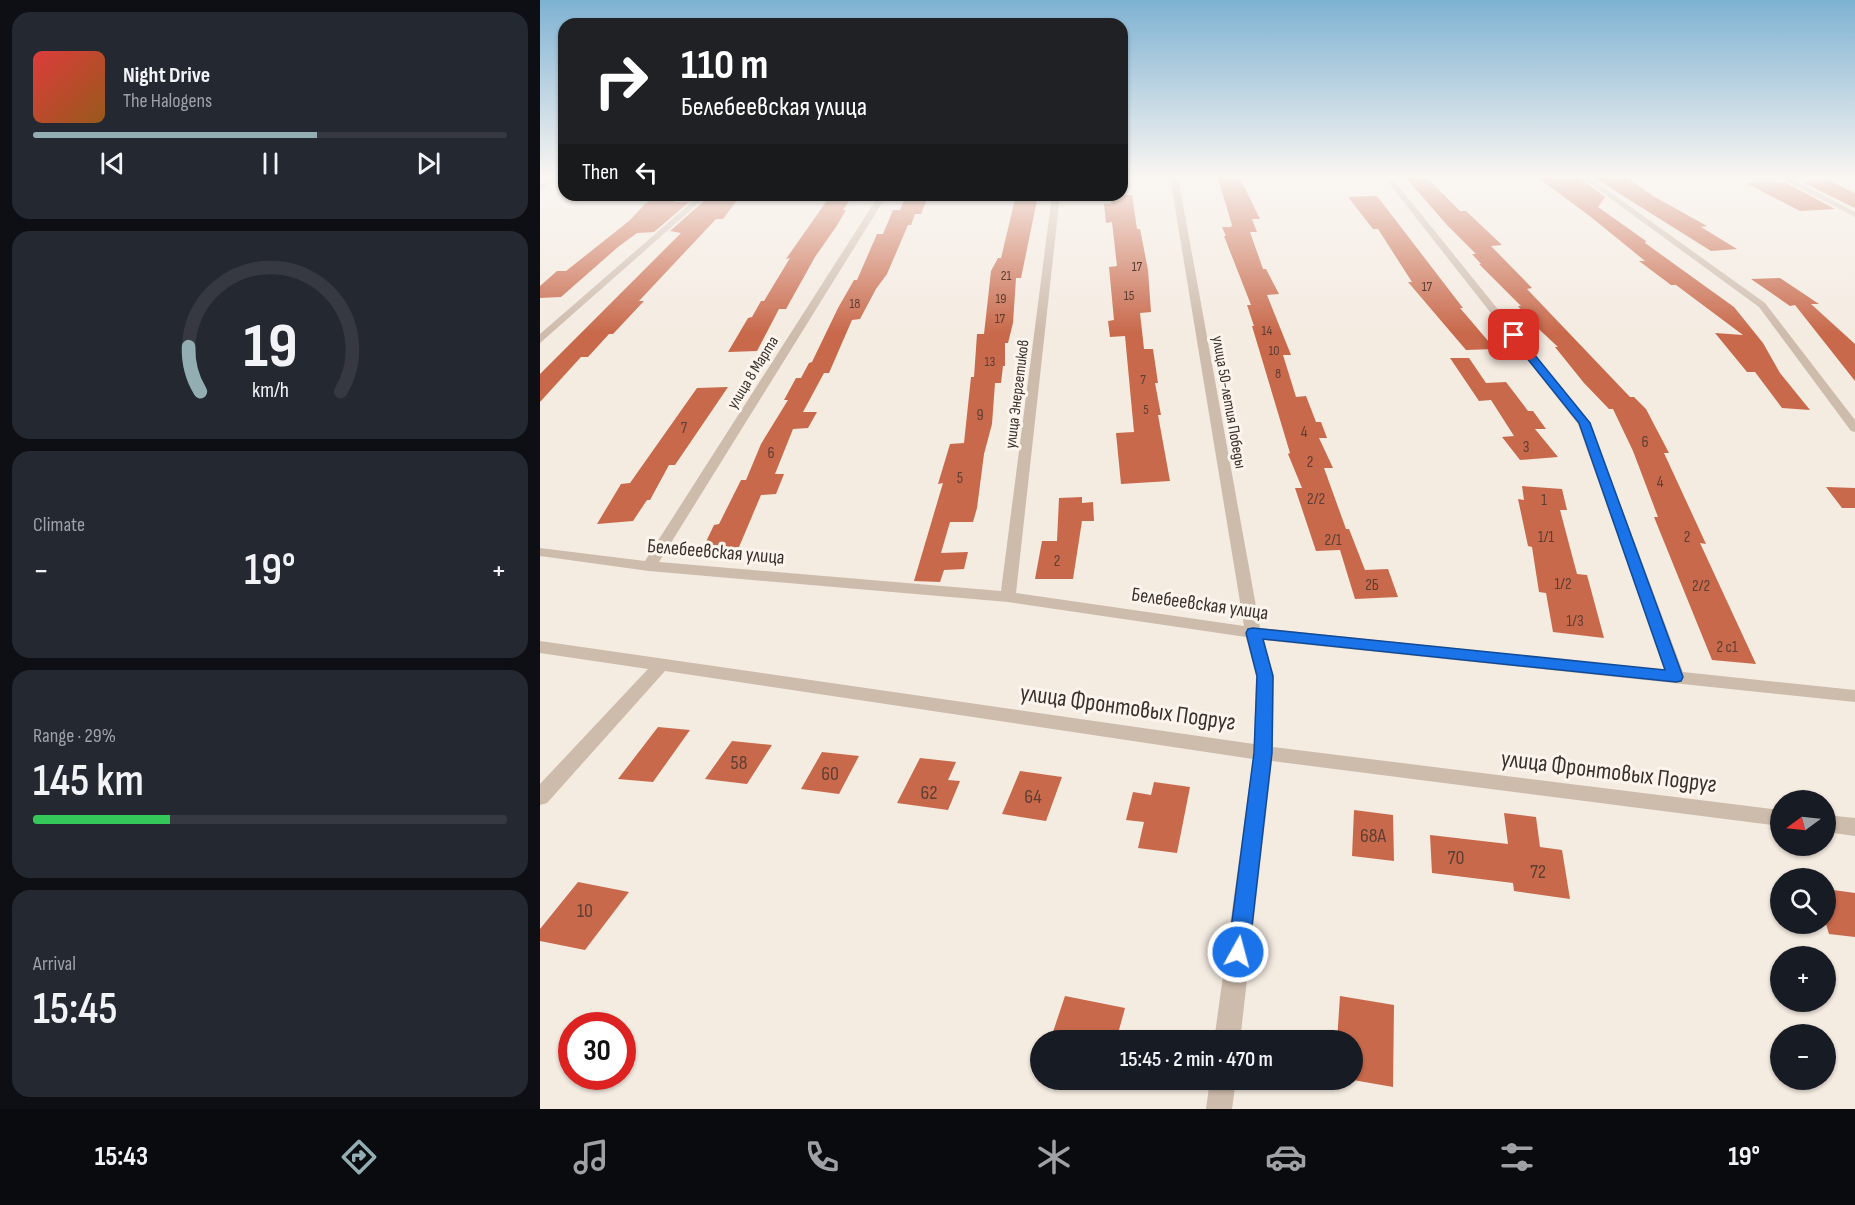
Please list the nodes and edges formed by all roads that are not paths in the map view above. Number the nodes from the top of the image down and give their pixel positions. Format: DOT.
graph roads {
  1 [pos="666,229"];
  2 [pos="863,229"];
  3 [pos="1052,229"];
  4 [pos="1183,229"];
  5 [pos="1428,229"];
  6 [pos="1657,229"];
  7 [pos="540,340"];
  8 [pos="1855,428"];
  9 [pos="540,552"];
  10 [pos="649,566"];
  11 [pos="1008,597"];
  12 [pos="1253,633"];
  13 [pos="540,647"];
  14 [pos="662,664"];
  15 [pos="1676,677"];
  16 [pos="1855,696"];
  17 [pos="1263,753"];
  18 [pos="540,796"];
  19 [pos="1770,817"];
  20 [pos="1836,825"];
  21 [pos="1855,827"];
  22 [pos="1228,1030"];
  23 [pos="1221,1090"];
  24 [pos="1219,1109"];
  1 -- 7 [label="street"];
  2 -- 10 [label="street, улица 8 Марта"];
  3 -- 11 [label="street, улица Энергетиков"];
  4 -- 12 [label="street, улица 50-летия Победы"];
  5 -- 15 [label="street"];
  6 -- 8 [label="street"];
  9 -- 10 [label="street, Белебеевская улица"];
  10 -- 11 [label="street, Белебеевская улица"];
  11 -- 12 [label="street, Белебеевская улица"];
  12 -- 15 [label="street, Белебеевская улица"];
  12 -- 17 [label="street, улица 50-летия Победы"];
  13 -- 14 [label="street, улица Фронтовых Подруг"];
  14 -- 17 [label="street, улица Фронтовых Подруг"];
  14 -- 18 [label="street"];
  15 -- 16 [label="street, Белебеевская улица"];
  17 -- 19 [label="street, улица Фронтовых Подруг"];
  17 -- 22 [label="street, улица 50-летия Победы"];
  20 -- 21 [label="street"];
  23 -- 24 [label="street"];
}
